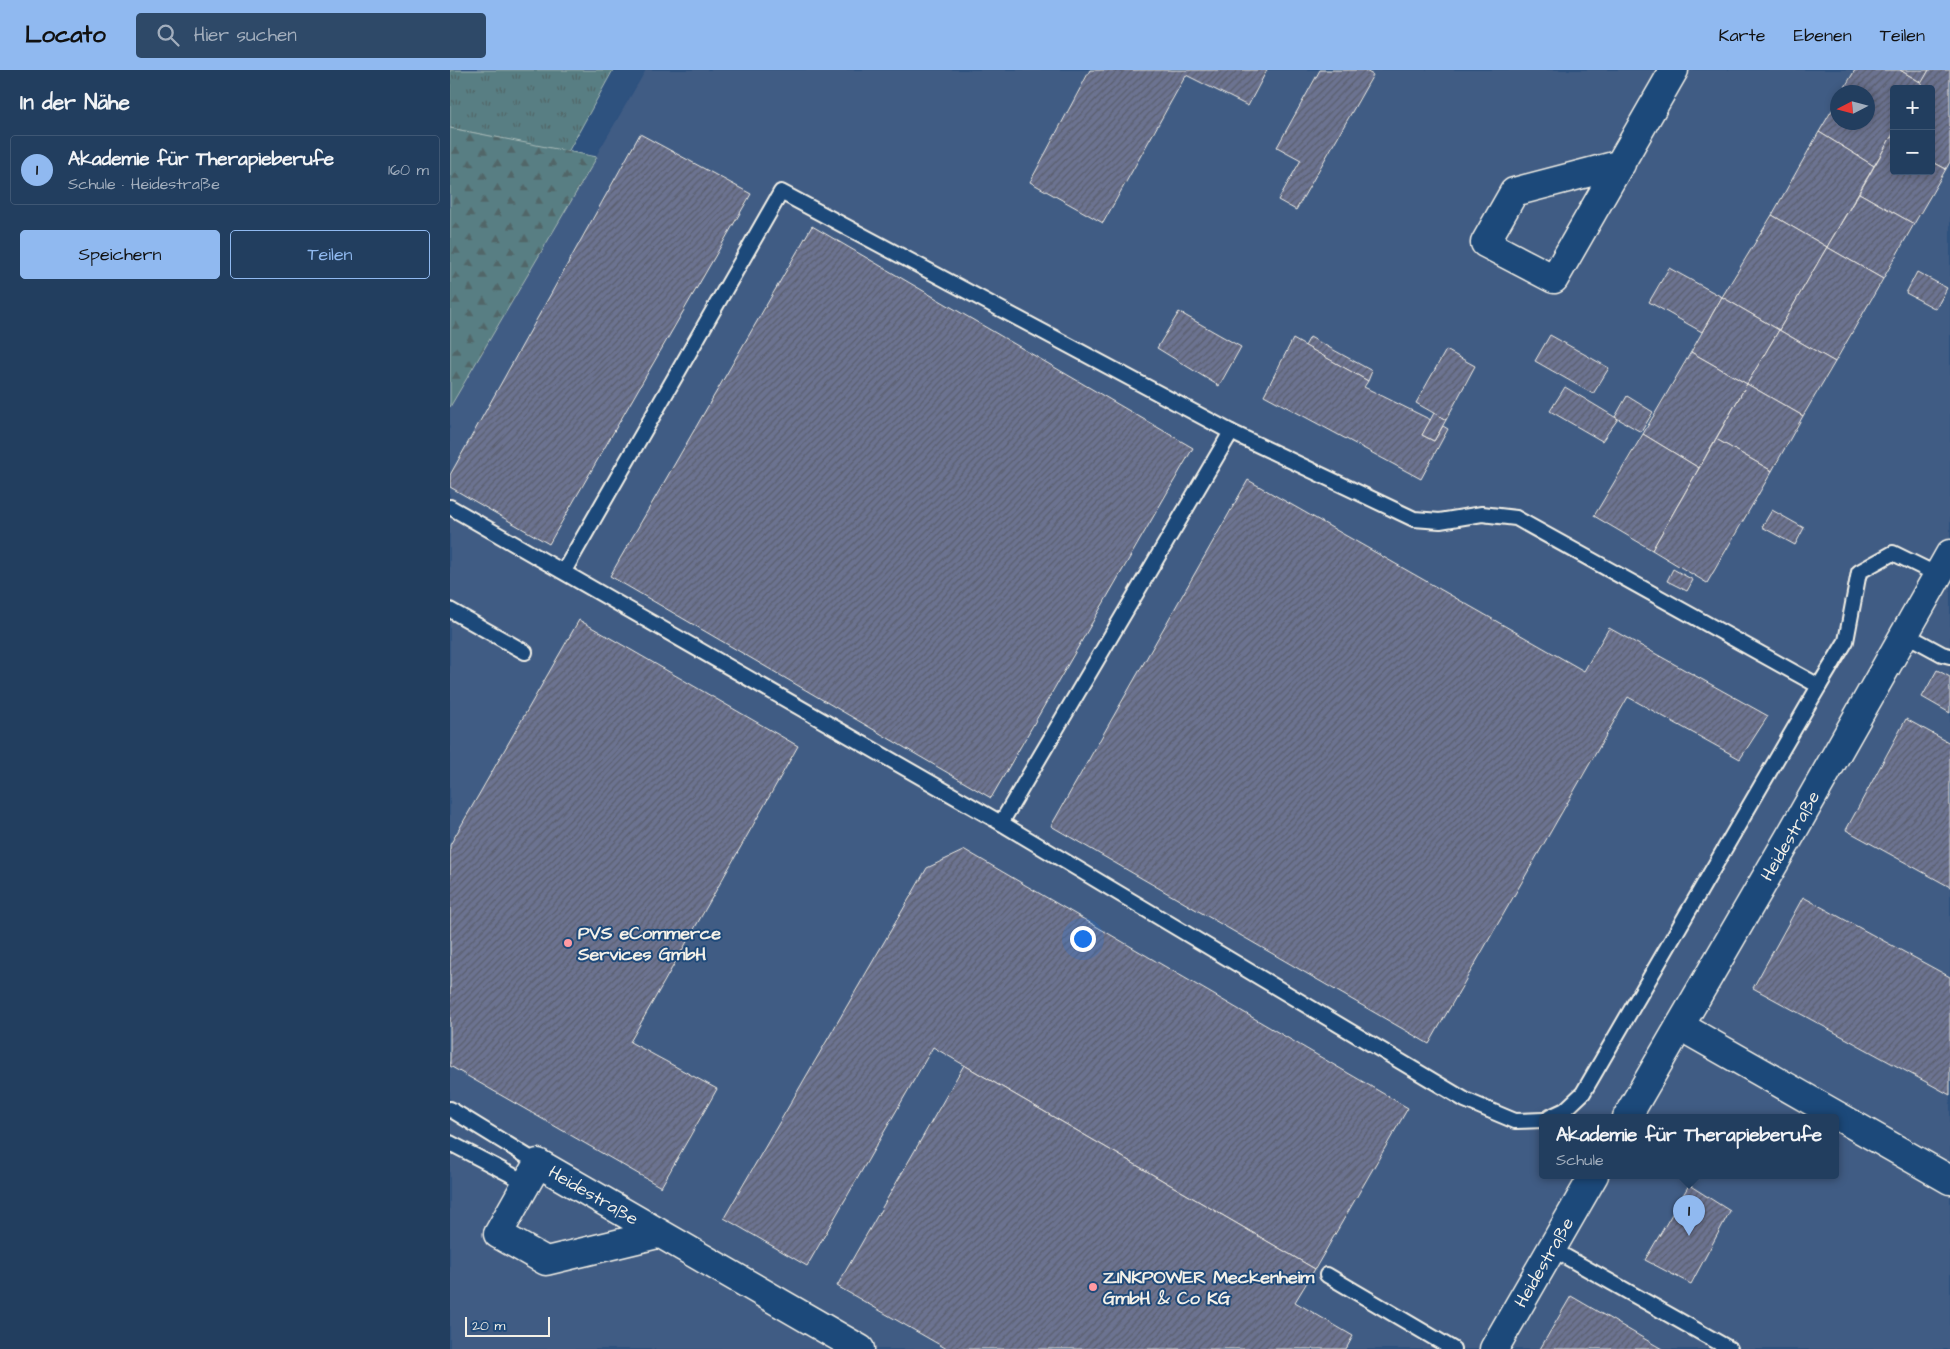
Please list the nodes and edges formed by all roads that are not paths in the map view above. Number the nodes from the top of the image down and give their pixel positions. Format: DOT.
graph roads {
  1 [pos="1674,70"];
  2 [pos="1621,164"];
  3 [pos="1231,432"];
  4 [pos="450,507"];
  5 [pos="1944,565"];
  6 [pos="564,571"];
  7 [pos="450,610"];
  8 [pos="1904,634"];
  9 [pos="525,652"];
  10 [pos="1950,656"];
  11 [pos="1819,686"];
  12 [pos="1001,823"];
  13 [pos="1680,1026"];
  14 [pos="450,1109"];
  15 [pos="1556,1114"];
  16 [pos="1629,1114"];
  17 [pos="1834,1114"];
  18 [pos="1839,1117"];
  19 [pos="1539,1120"];
  20 [pos="450,1143"];
  21 [pos="532,1173"];
  22 [pos="1592,1179"];
  23 [pos="1950,1180"];
  24 [pos="658,1234"];
  25 [pos="1552,1248"];
  26 [pos="1326,1275"];
  27 [pos="860,1349"];
  28 [pos="1453,1349"];
  29 [pos="1494,1349"];
  30 [pos="1730,1349"];
  1 -- 2 [label="street"];
  2 -- 2 [label="street"];
  3 -- 6 [label="lane"];
  3 -- 11 [label="lane"];
  3 -- 12 [label="lane"];
  4 -- 6 [label="lane"];
  5 -- 8 [label="street, Heidestraße"];
  5 -- 11 [label="lane"];
  6 -- 12 [label="lane"];
  7 -- 9 [label="lane"];
  8 -- 10 [label="lane"];
  8 -- 13 [label="street, Heidestraße"];
  11 -- 15 [label="lane"];
  12 -- 19 [label="lane"];
  13 -- 16 [label="street, Heidestraße"];
  13 -- 17 [label="street"];
  14 -- 21 [label="lane"];
  18 -- 23 [label="street"];
  20 -- 21 [label="lane"];
  21 -- 24 [label="street, Heidestraße"];
  21 -- 24 [label="street, Heidestraße"];
  22 -- 25 [label="street, Heidestraße"];
  24 -- 27 [label="street, Heidestraße"];
  25 -- 29 [label="street, Heidestraße"];
  25 -- 30 [label="lane"];
  26 -- 28 [label="lane"];
}
